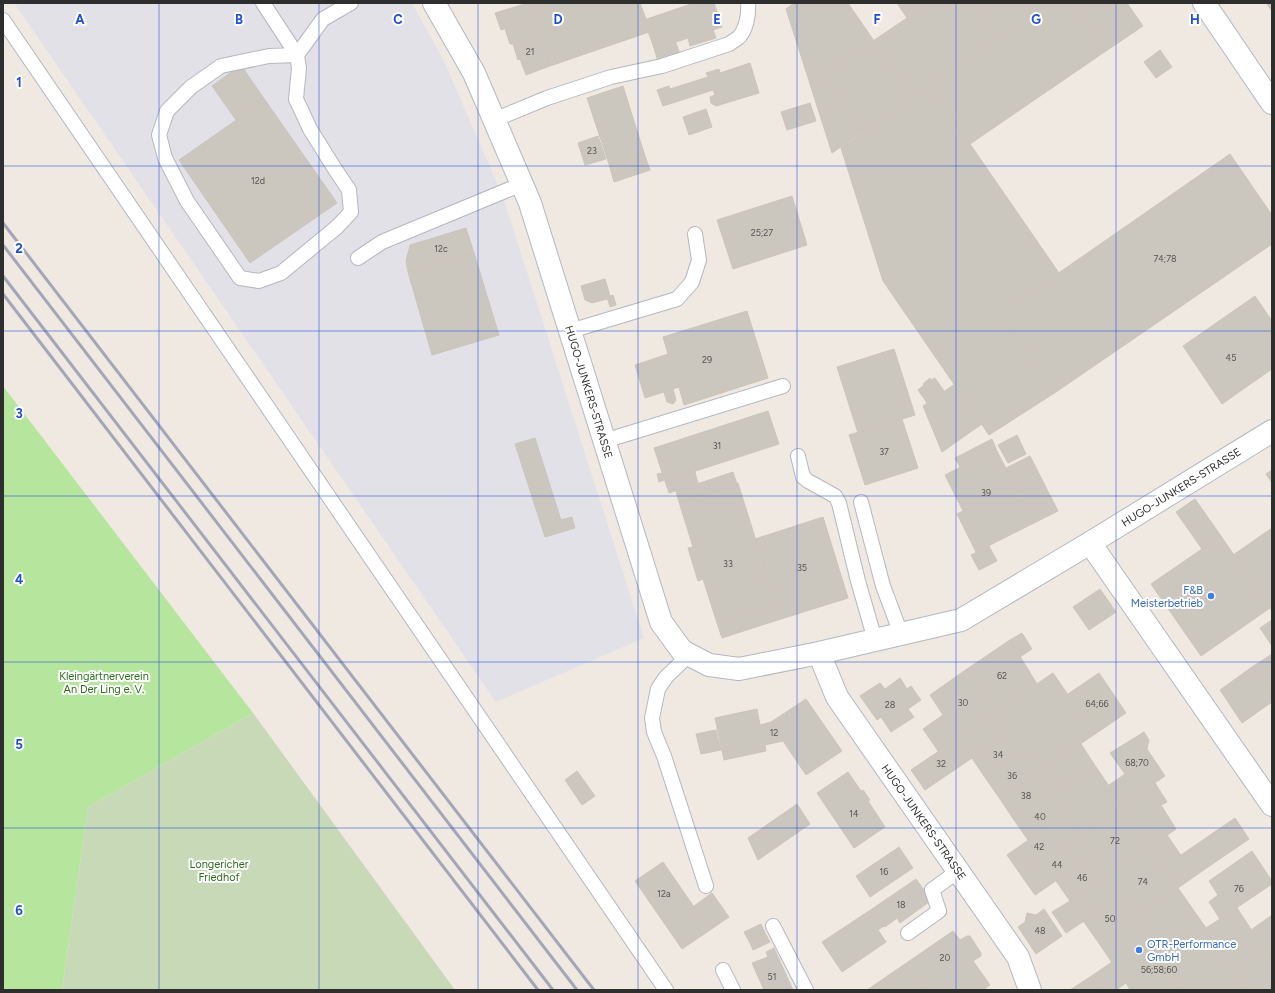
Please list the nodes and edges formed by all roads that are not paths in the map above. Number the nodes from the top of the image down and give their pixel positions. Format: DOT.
graph roads {
  1 [pos="262,3"];
  2 [pos="351,3"];
  3 [pos="434,3"];
  4 [pos="748,3"];
  5 [pos="1204,3"];
  6 [pos="3,20"];
  7 [pos="297,55"];
  8 [pos="1272,102"];
  9 [pos="494,120"];
  10 [pos="522,184"];
  11 [pos="695,234"];
  12 [pos="358,258"];
  13 [pos="570,332"];
  14 [pos="784,386"];
  15 [pos="1272,430"];
  16 [pos="604,441"];
  17 [pos="798,456"];
  18 [pos="861,502"];
  19 [pos="1090,543"];
  20 [pos="901,634"];
  21 [pos="875,640"];
  22 [pos="819,653"];
  23 [pos="689,655"];
  24 [pos="1272,805"];
  25 [pos="958,871"];
  26 [pos="706,886"];
  27 [pos="773,926"];
  28 [pos="908,933"];
  29 [pos="723,970"];
  30 [pos="666,990"];
  31 [pos="733,990"];
  32 [pos="806,990"];
  33 [pos="1030,990"];
  1 -- 7 [label="lane"];
  2 -- 7 [label="lane"];
  3 -- 9 [label="street, HUGO-JUNKERS-STRASSE"];
  4 -- 9 [label="lane"];
  5 -- 8 [label="street"];
  6 -- 30 [label="lane"];
  7 -- 7 [label="lane"];
  9 -- 10 [label="street, HUGO-JUNKERS-STRASSE"];
  10 -- 12 [label="lane"];
  10 -- 13 [label="street, HUGO-JUNKERS-STRASSE"];
  11 -- 13 [label="lane"];
  13 -- 16 [label="street, HUGO-JUNKERS-STRASSE"];
  14 -- 16 [label="lane"];
  15 -- 19 [label="street, HUGO-JUNKERS-STRASSE"];
  16 -- 23 [label="street, HUGO-JUNKERS-STRASSE"];
  17 -- 21 [label="lane"];
  18 -- 20 [label="lane"];
  19 -- 20 [label="street, HUGO-JUNKERS-STRASSE"];
  19 -- 24 [label="street"];
  20 -- 21 [label="street, HUGO-JUNKERS-STRASSE"];
  21 -- 22 [label="street, HUGO-JUNKERS-STRASSE"];
  22 -- 23 [label="street, HUGO-JUNKERS-STRASSE"];
  22 -- 25 [label="street, HUGO-JUNKERS-STRASSE"];
  23 -- 26 [label="lane"];
  25 -- 28 [label="lane"];
  25 -- 33 [label="street, HUGO-JUNKERS-STRASSE"];
  27 -- 32 [label="lane"];
  29 -- 31 [label="lane"];
}
